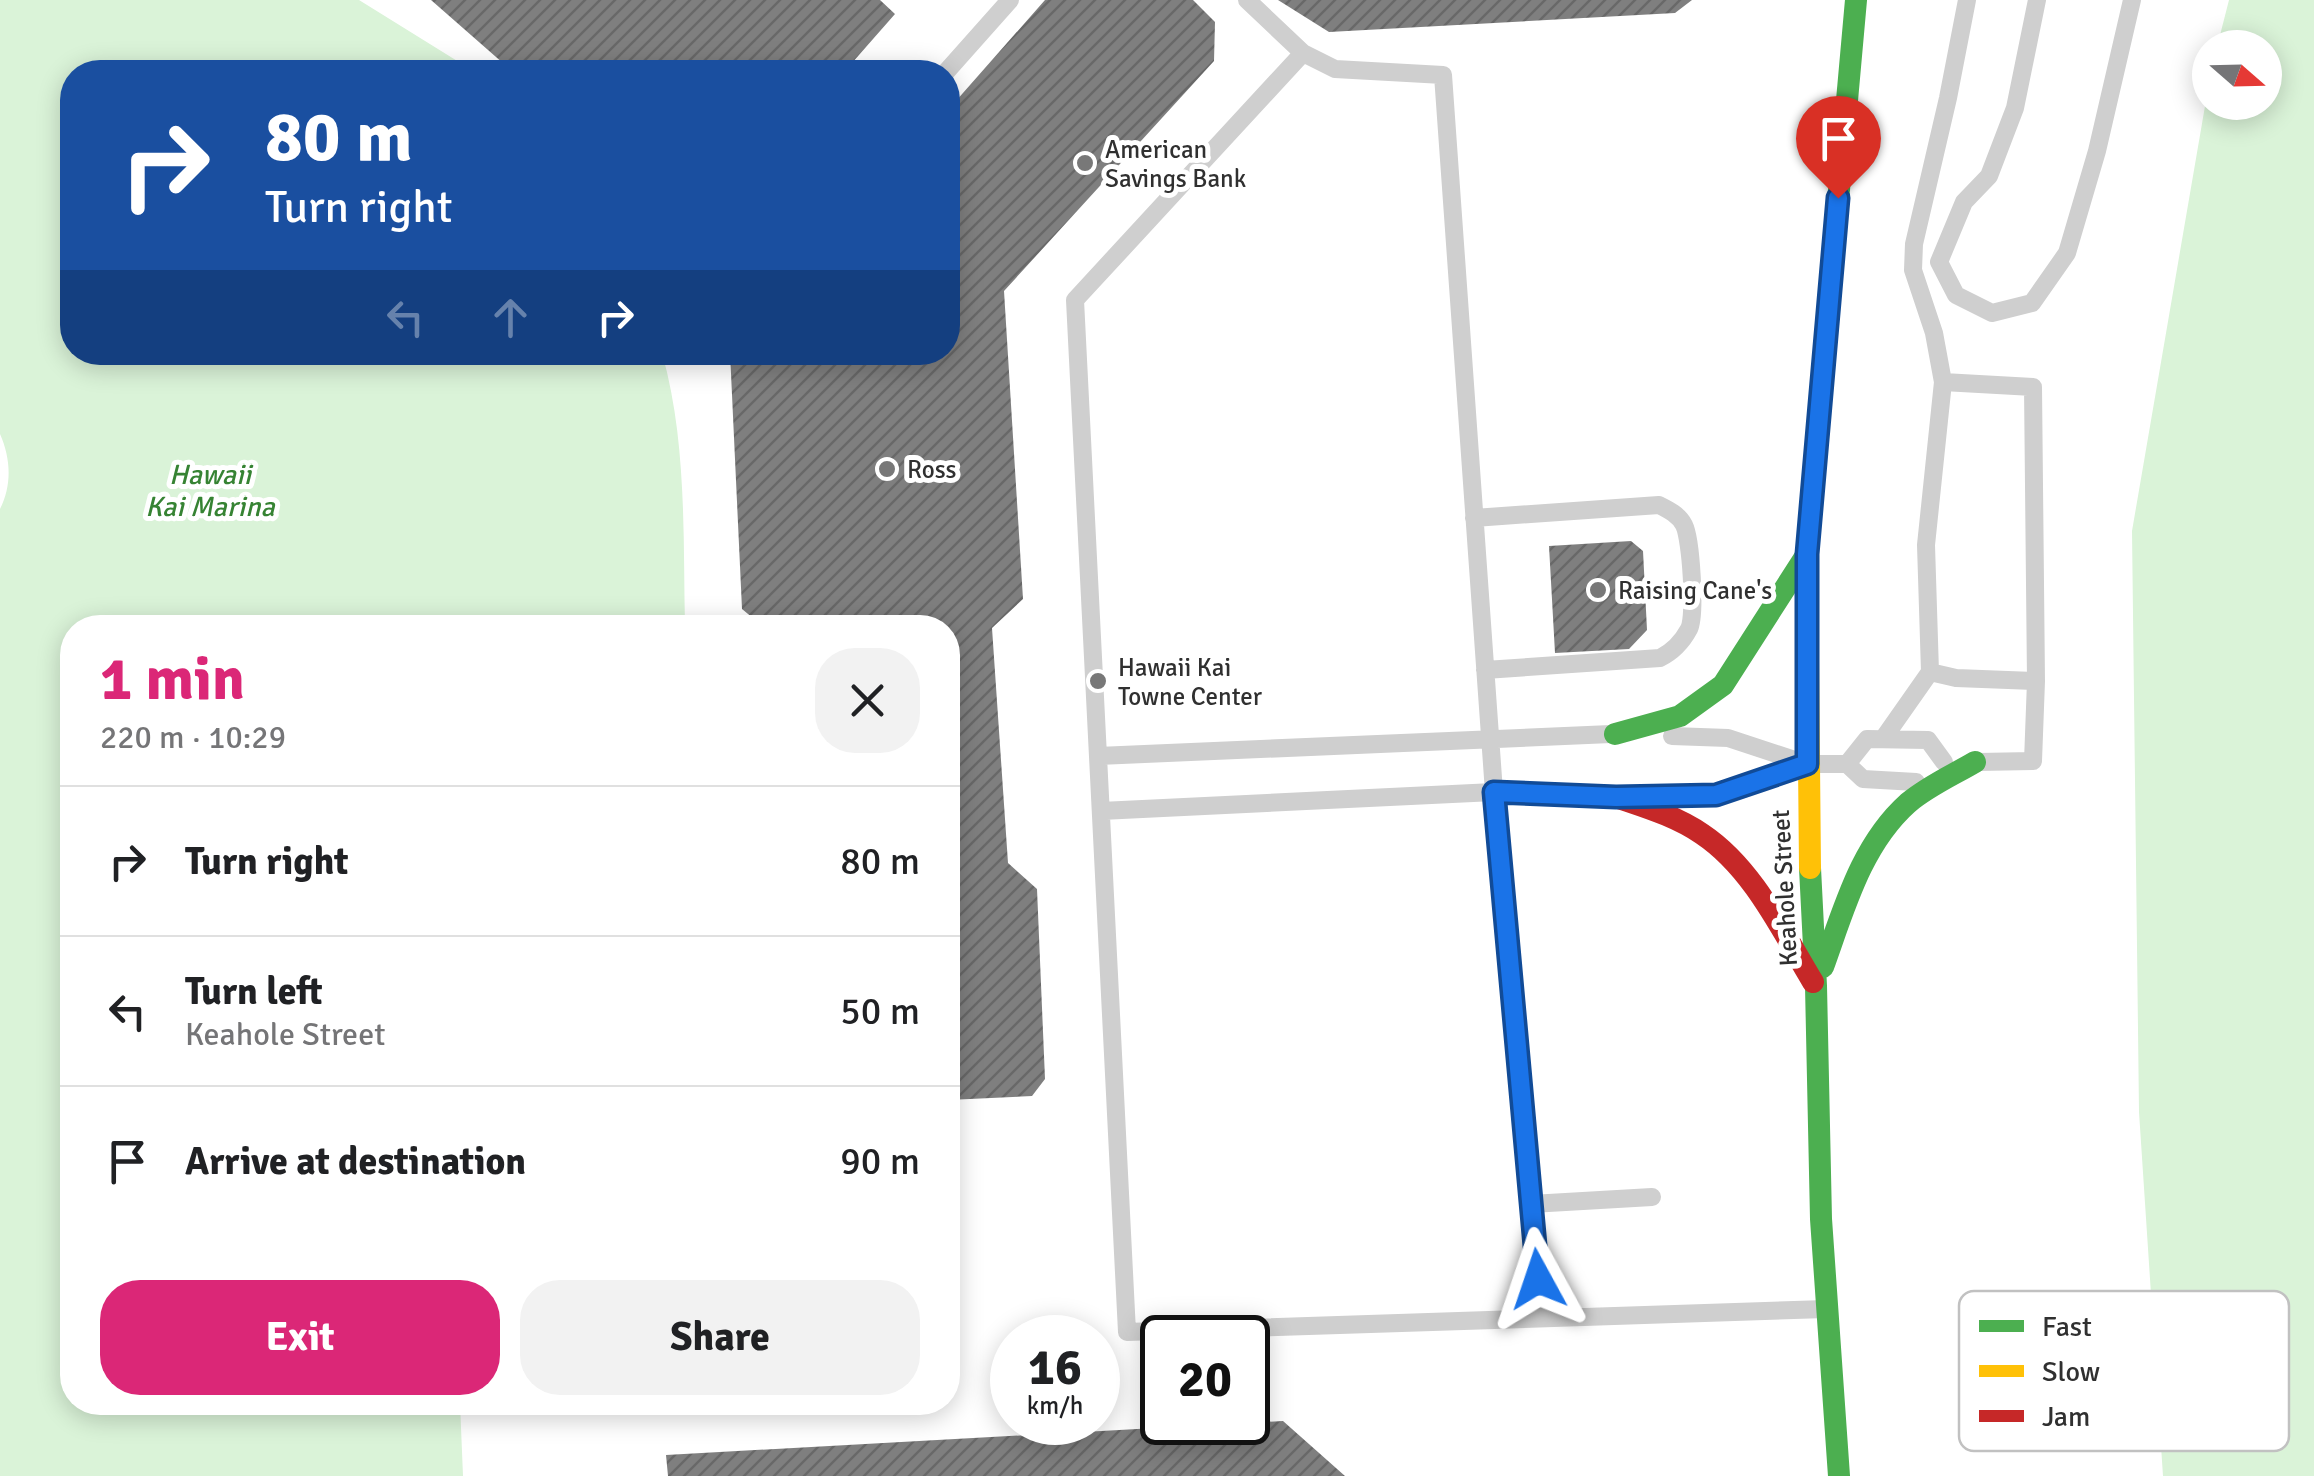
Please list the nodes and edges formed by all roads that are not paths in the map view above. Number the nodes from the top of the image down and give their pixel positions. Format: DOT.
graph roads {
  1 [pos="1010,0"];
  2 [pos="1247,0"];
  3 [pos="1856,0"];
  4 [pos="1967,0"];
  5 [pos="2037,0"];
  6 [pos="2132,0"];
  7 [pos="1304,53"];
  8 [pos="957,60"];
  9 [pos="1942,382"];
  10 [pos="1474,518"];
  11 [pos="1807,554"];
  12 [pos="1485,670"];
  13 [pos="1930,672"];
  14 [pos="2036,681"];
  15 [pos="1614,734"];
  16 [pos="1490,740"];
  17 [pos="1883,740"];
  18 [pos="1098,756"];
  19 [pos="1944,762"];
  20 [pos="1975,762"];
  21 [pos="1807,764"];
  22 [pos="1848,764"];
  23 [pos="1494,792"];
  24 [pos="1616,797"];
  25 [pos="1101,811"];
  26 [pos="1816,986"];
  27 [pos="1652,1197"];
  28 [pos="1531,1204"];
  29 [pos="1827,1309"];
  30 [pos="1541,1317"];
  31 [pos="1839,1476"];
  1 -- 8 [label="lane"];
  2 -- 7 [label="lane"];
  3 -- 11 [label="main road, Keahole Street"];
  4 -- 9 [label="lane"];
  5 -- 6 [label="lane"];
  7 -- 10 [label="lane"];
  7 -- 18 [label="lane"];
  9 -- 13 [label="lane"];
  9 -- 14 [label="lane"];
  10 -- 12 [label="lane"];
  10 -- 12 [label="lane"];
  11 -- 15 [label="main road"];
  11 -- 21 [label="main road, Keahole Street"];
  12 -- 16 [label="lane"];
  13 -- 14 [label="lane"];
  13 -- 17 [label="lane"];
  14 -- 20 [label="lane"];
  15 -- 16 [label="lane"];
  15 -- 21 [label="lane"];
  16 -- 18 [label="lane"];
  16 -- 23 [label="lane"];
  17 -- 19 [label="lane"];
  17 -- 22 [label="lane"];
  18 -- 25 [label="lane"];
  19 -- 20 [label="lane"];
  19 -- 22 [label="lane"];
  20 -- 26 [label="main road"];
  21 -- 22 [label="lane"];
  21 -- 24 [label="lane"];
  21 -- 26 [label="main road, Keahole Street"];
  23 -- 24 [label="lane"];
  23 -- 25 [label="lane"];
  23 -- 28 [label="lane"];
  24 -- 26 [label="main road"];
  25 -- 30 [label="lane"];
  26 -- 29 [label="main road, Keahole Street"];
  27 -- 28 [label="lane"];
  28 -- 30 [label="lane"];
  29 -- 30 [label="lane"];
  29 -- 31 [label="main road, Keahole Street"];
}
